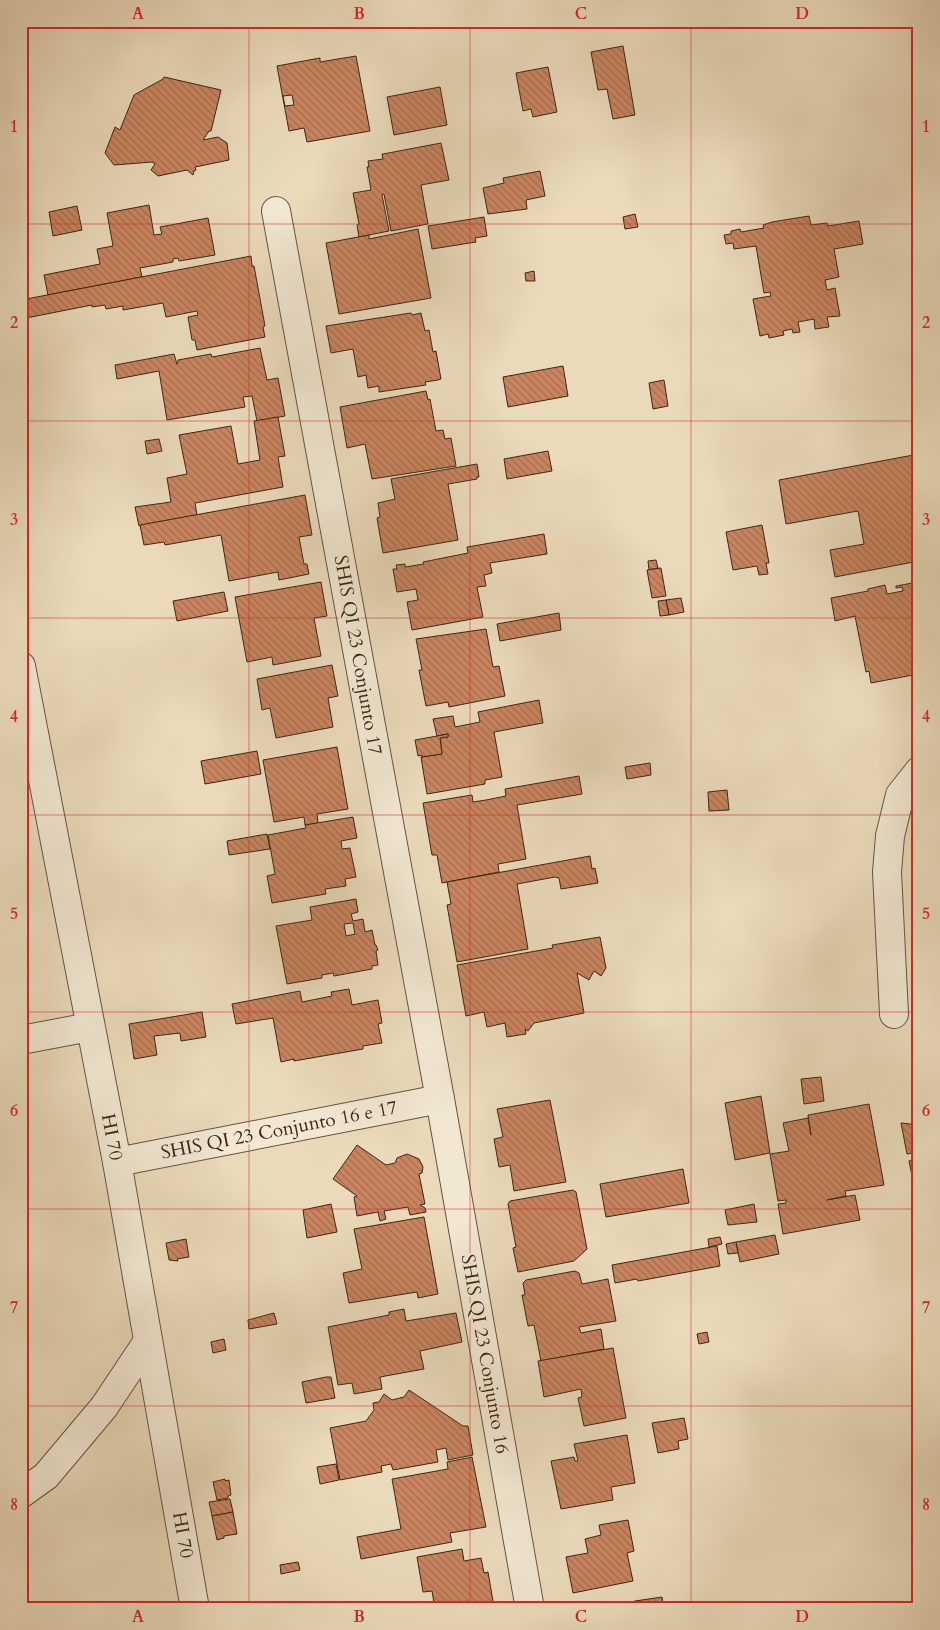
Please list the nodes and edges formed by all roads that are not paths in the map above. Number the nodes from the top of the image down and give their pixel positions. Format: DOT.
graph roads {
  1 [pos="276,211"];
  2 [pos="23,683"];
  3 [pos="919,771"];
  4 [pos="894,1014"];
  5 [pos="90,1027"];
  6 [pos="21,1040"];
  7 [pos="440,1099"];
  8 [pos="117,1162"];
  9 [pos="148,1341"];
  10 [pos="21,1494"];
  11 [pos="195,1609"];
  12 [pos="530,1609"];
  1 -- 7 [label="street, SHIS QI 23 Conjunto 17"];
  2 -- 5 [label="street, HI 70"];
  3 -- 4 [label="street"];
  5 -- 6 [label="street"];
  5 -- 8 [label="street, HI 70"];
  7 -- 8 [label="street, SHIS QI 23 Conjunto 16 e 17"];
  7 -- 12 [label="street, SHIS QI 23 Conjunto 16"];
  8 -- 9 [label="street, HI 70"];
  9 -- 10 [label="street"];
  9 -- 11 [label="street, HI 70"];
}
